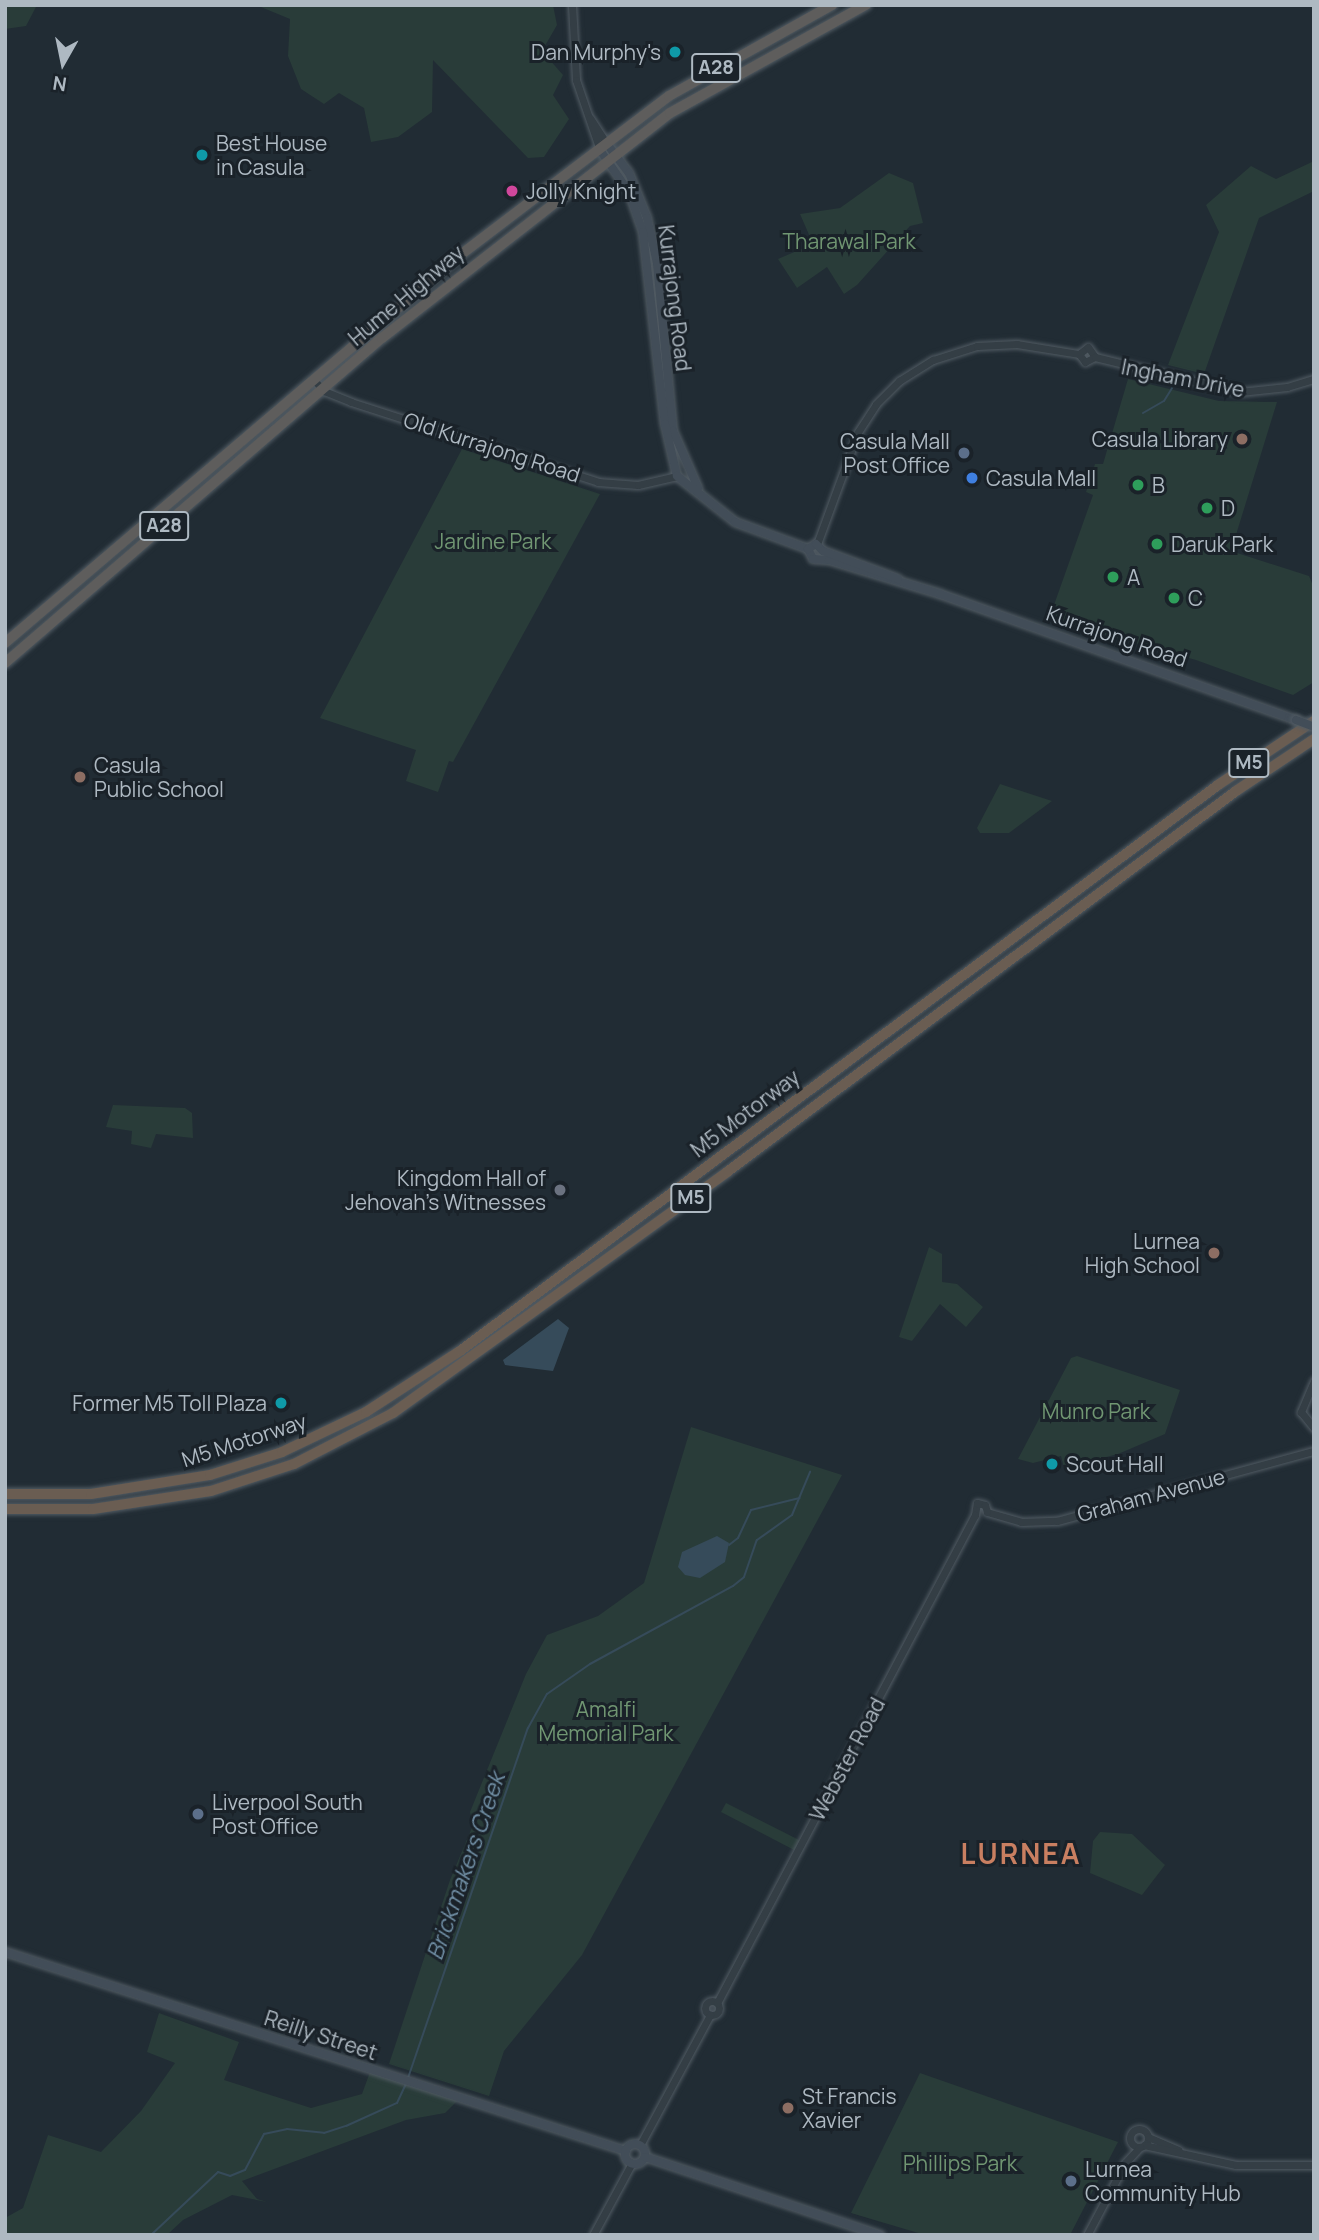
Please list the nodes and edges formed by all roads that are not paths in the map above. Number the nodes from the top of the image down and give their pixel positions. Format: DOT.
graph roads {
  1 [pos="572,5"];
  2 [pos="832,5"];
  3 [pos="866,5"];
  4 [pos="603,147"];
  5 [pos="612,158"];
  6 [pos="1314,379"];
  7 [pos="314,380"];
  8 [pos="324,391"];
  9 [pos="683,472"];
  10 [pos="808,549"];
  11 [pos="820,551"];
  12 [pos="5,643"];
  13 [pos="5,663"];
  14 [pos="1314,721"];
  15 [pos="1314,727"];
  16 [pos="1314,739"];
  17 [pos="1314,1381"];
  18 [pos="1314,1428"];
  19 [pos="1314,1450"];
  20 [pos="5,1494"];
  21 [pos="5,1509"];
  22 [pos="987,1512"];
  23 [pos="975,1515"];
  24 [pos="5,1952"];
  25 [pos="1130,2141"];
  26 [pos="1144,2143"];
  27 [pos="640,2145"];
  28 [pos="626,2151"];
  29 [pos="645,2157"];
  30 [pos="632,2163"];
  31 [pos="1125,2163"];
  32 [pos="1314,2165"];
  33 [pos="593,2235"];
  34 [pos="880,2235"];
  35 [pos="1087,2235"];
  1 -- 4 [label="street"];
  2 -- 4 [label="highway, Hume Highway / A28"];
  3 -- 5 [label="highway, Hume Highway / A28"];
  4 -- 5 [label="main road, Kurrajong Road"];
  4 -- 7 [label="highway, Hume Highway / A28"];
  5 -- 8 [label="highway, Hume Highway / A28"];
  5 -- 9 [label="main road, Kurrajong Road"];
  6 -- 11 [label="street, Ingham Drive"];
  7 -- 8 [label="street, Old Kurrajong Road"];
  7 -- 12 [label="highway, Hume Highway / A28"];
  8 -- 9 [label="street, Old Kurrajong Road"];
  8 -- 13 [label="highway, Hume Highway / A28"];
  9 -- 10 [label="main road, Kurrajong Road"];
  10 -- 11 [label="main road"];
  10 -- 11 [label="main road, Kurrajong Road"];
  11 -- 15 [label="main road, Kurrajong Road, bridge"];
  14 -- 20 [label="highway, M5 Motorway / M5"];
  16 -- 21 [label="highway, M5 Motorway / M5"];
  17 -- 18 [label="street"];
  19 -- 22 [label="street, Graham Avenue"];
  22 -- 23 [label="street"];
  22 -- 23 [label="street"];
  23 -- 27 [label="street, Webster Road"];
  24 -- 28 [label="main road, Reilly Street"];
  25 -- 26 [label="street"];
  25 -- 26 [label="street"];
  25 -- 31 [label="street"];
  26 -- 31 [label="street"];
  26 -- 32 [label="street"];
  27 -- 28 [label="main road"];
  27 -- 29 [label="main road"];
  28 -- 30 [label="main road"];
  29 -- 30 [label="main road"];
  29 -- 34 [label="main road"];
  30 -- 33 [label="street"];
  31 -- 35 [label="street"];
}
